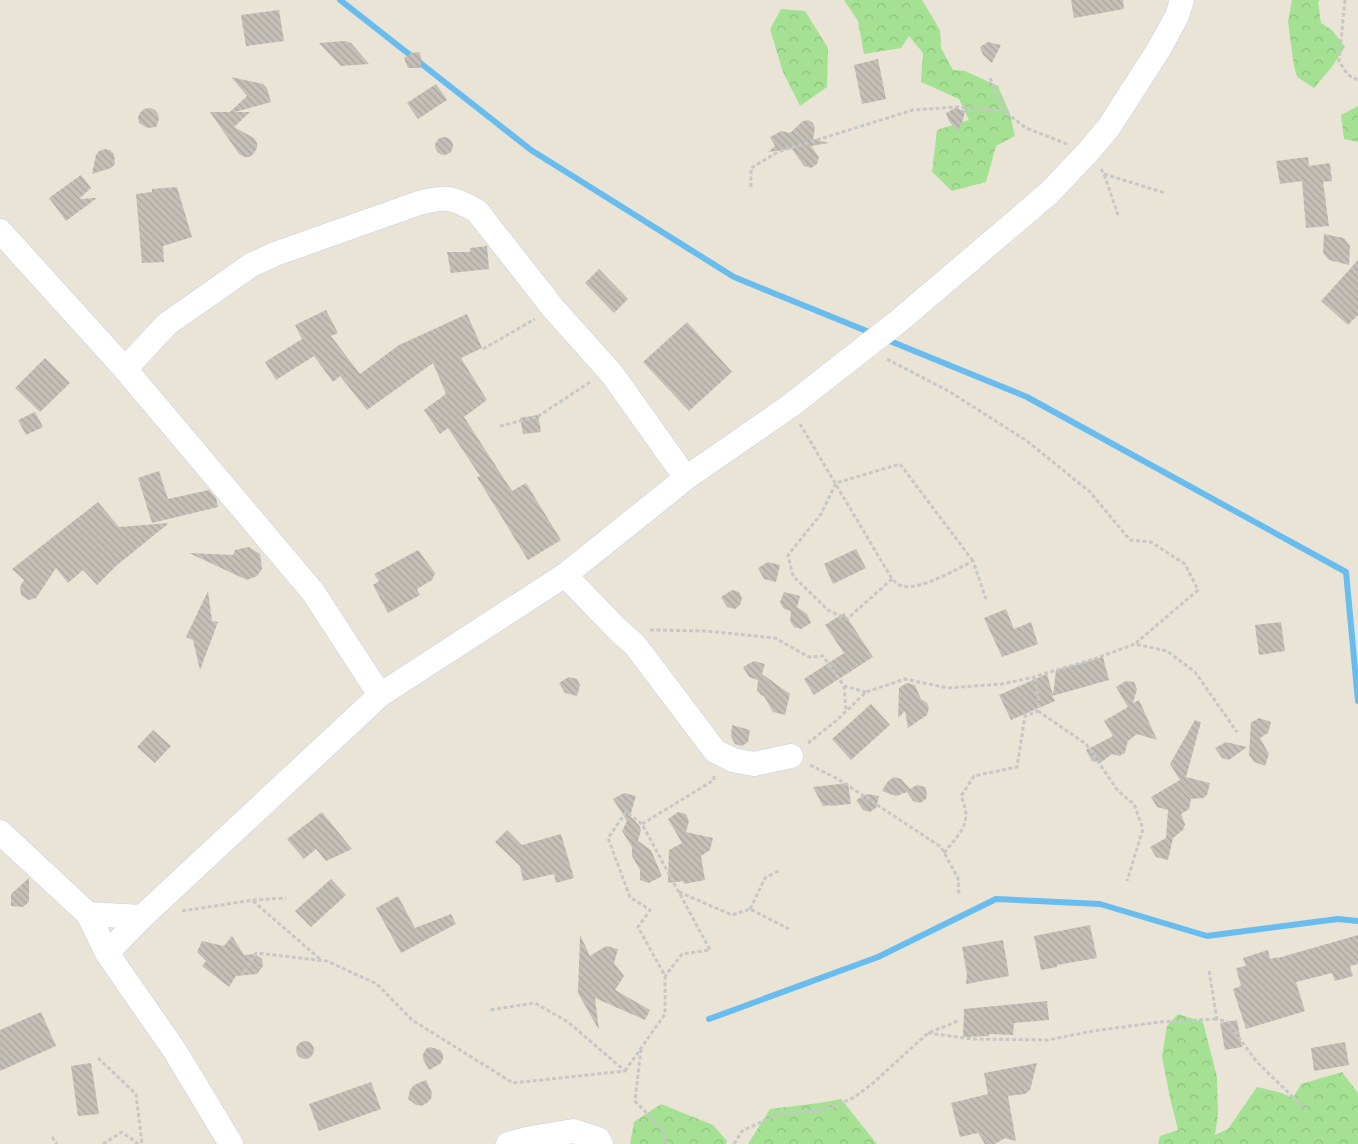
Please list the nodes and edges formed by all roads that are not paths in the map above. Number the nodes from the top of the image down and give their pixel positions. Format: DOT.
graph roads {
  1 [pos="1182,0"];
  2 [pos="0,231"];
  3 [pos="125,368"];
  4 [pos="686,478"];
  5 [pos="565,575"];
  6 [pos="380,695"];
  7 [pos="791,756"];
  8 [pos="0,832"];
  9 [pos="88,914"];
  10 [pos="142,917"];
  11 [pos="107,953"];
  12 [pos="231,1144"];
  13 [pos="508,1144"];
  14 [pos="601,1144"];
  1 -- 4 [label="street"];
  2 -- 3 [label="street"];
  3 -- 4 [label="street"];
  3 -- 6 [label="street"];
  4 -- 5 [label="street"];
  5 -- 6 [label="street"];
  5 -- 7 [label="street"];
  6 -- 10 [label="street"];
  8 -- 9 [label="street"];
  9 -- 10 [label="street"];
  9 -- 11 [label="street"];
  10 -- 11 [label="street"];
  11 -- 12 [label="street"];
  13 -- 14 [label="street"];
}
